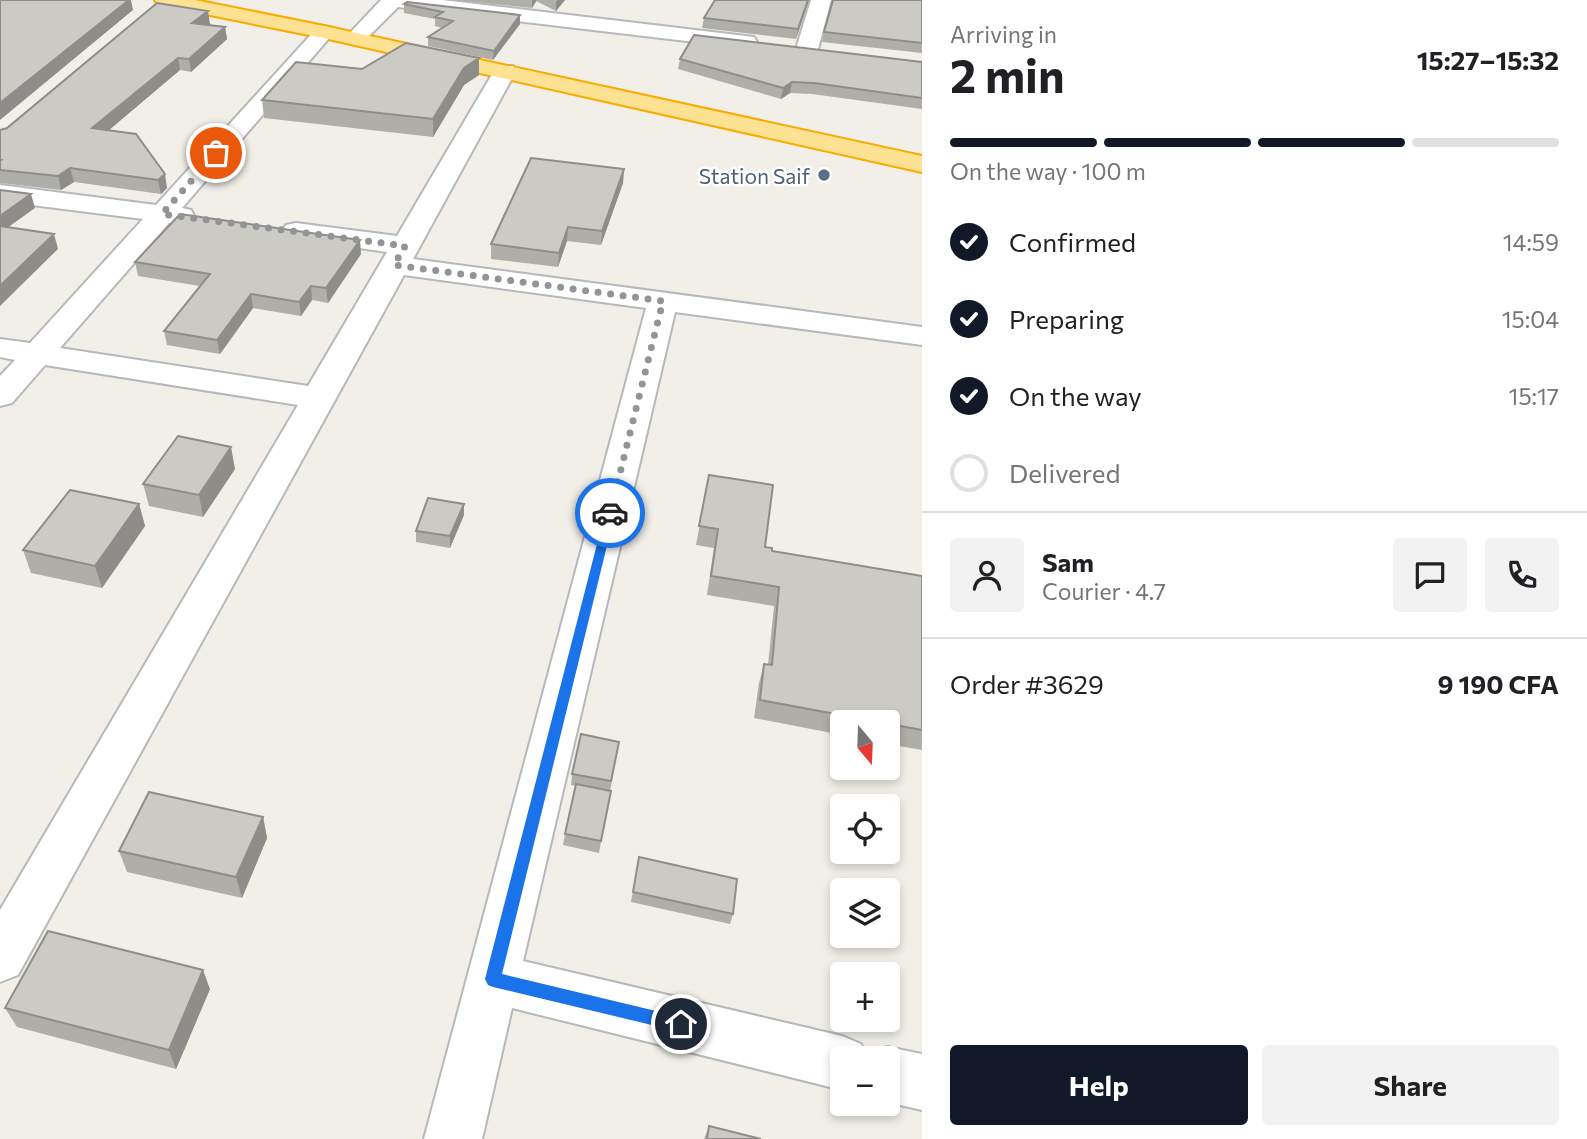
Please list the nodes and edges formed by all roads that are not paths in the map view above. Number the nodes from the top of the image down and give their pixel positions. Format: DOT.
graph roads {
  1 [pos="393,0"];
  2 [pos="821,0"];
  3 [pos="160,3"];
  4 [pos="324,32"];
  5 [pos="355,39"];
  6 [pos="766,45"];
  7 [pos="832,52"];
  8 [pos="505,71"];
  9 [pos="922,164"];
  10 [pos="0,193"];
  11 [pos="162,214"];
  12 [pos="202,219"];
  13 [pos="270,228"];
  14 [pos="400,256"];
  15 [pos="663,301"];
  16 [pos="922,336"];
  17 [pos="0,348"];
  18 [pos="37,354"];
  19 [pos="0,396"];
  20 [pos="319,398"];
  21 [pos="4,941"];
  22 [pos="493,979"];
  23 [pos="830,1060"];
  24 [pos="900,1077"];
  25 [pos="922,1082"];
  26 [pos="453,1139"];
  1 -- 5 [label="street"];
  1 -- 6 [label="street"];
  2 -- 7 [label="street"];
  3 -- 4 [label="highway"];
  4 -- 5 [label="highway"];
  4 -- 11 [label="street"];
  5 -- 8 [label="highway"];
  8 -- 9 [label="highway"];
  8 -- 14 [label="street"];
  10 -- 11 [label="street"];
  11 -- 12 [label="street"];
  11 -- 18 [label="street"];
  13 -- 14 [label="street"];
  14 -- 15 [label="street"];
  14 -- 20 [label="street"];
  15 -- 16 [label="street"];
  15 -- 22 [label="street"];
  17 -- 18 [label="street"];
  18 -- 19 [label="street"];
  18 -- 20 [label="street"];
  20 -- 21 [label="street"];
  22 -- 23 [label="street"];
  22 -- 26 [label="street"];
  24 -- 25 [label="street"];
}
